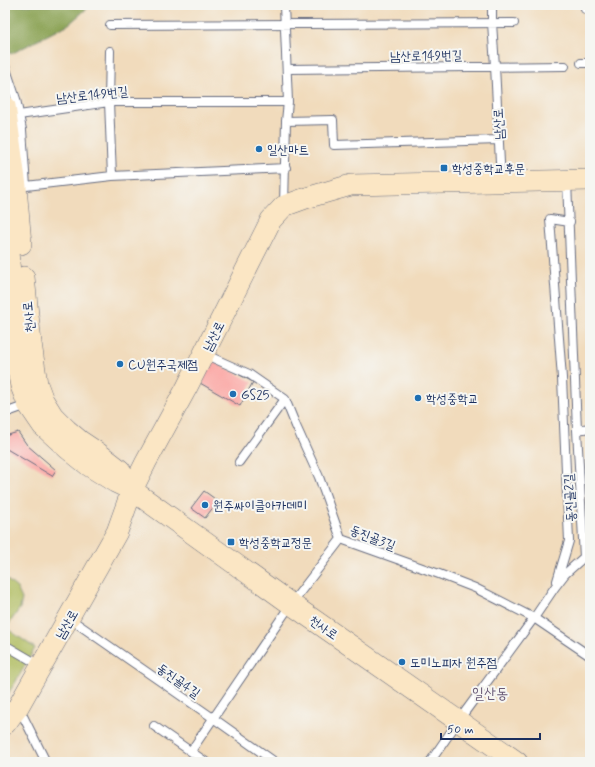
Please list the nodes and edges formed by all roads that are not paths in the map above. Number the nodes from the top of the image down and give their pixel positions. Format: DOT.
graph roads {
  1 [pos="284,5"];
  2 [pos="492,5"];
  3 [pos="492,23"];
  4 [pos="514,23"];
  5 [pos="284,24"];
  6 [pos="110,25"];
  7 [pos="110,51"];
  8 [pos="581,63"];
  9 [pos="590,63"];
  10 [pos="5,66"];
  11 [pos="495,66"];
  12 [pos="565,66"];
  13 [pos="287,69"];
  14 [pos="109,102"];
  15 [pos="288,102"];
  16 [pos="12,111"];
  17 [pos="286,121"];
  18 [pos="499,140"];
  19 [pos="286,168"];
  20 [pos="112,176"];
  21 [pos="567,180"];
  22 [pos="590,180"];
  23 [pos="501,182"];
  24 [pos="284,206"];
  25 [pos="570,222"];
  26 [pos="5,223"];
  27 [pos="204,354"];
  28 [pos="285,399"];
  29 [pos="35,402"];
  30 [pos="5,413"];
  31 [pos="590,428"];
  32 [pos="577,430"];
  33 [pos="239,462"];
  34 [pos="132,490"];
  35 [pos="341,539"];
  36 [pos="587,557"];
  37 [pos="555,587"];
  38 [pos="291,604"];
  39 [pos="69,618"];
  40 [pos="534,618"];
  41 [pos="5,645"];
  42 [pos="590,656"];
  43 [pos="41,666"];
  44 [pos="18,707"];
  45 [pos="213,718"];
  46 [pos="459,720"];
  47 [pos="5,724"];
  48 [pos="154,726"];
  49 [pos="191,751"];
  50 [pos="46,762"];
  51 [pos="206,762"];
  52 [pos="274,762"];
  53 [pos="430,762"];
  54 [pos="518,762"];
  1 -- 5 [label="lane"];
  2 -- 3 [label="lane, 남산로"];
  3 -- 4 [label="lane"];
  3 -- 5 [label="lane"];
  3 -- 11 [label="lane, 남산로"];
  5 -- 6 [label="lane"];
  5 -- 13 [label="lane"];
  7 -- 14 [label="lane"];
  8 -- 9 [label="lane"];
  10 -- 16 [label="lane"];
  11 -- 12 [label="lane, 남산로149번길"];
  11 -- 13 [label="lane, 남산로149번길"];
  11 -- 18 [label="lane, 남산로"];
  13 -- 15 [label="lane"];
  14 -- 15 [label="lane, 남산로149번길"];
  14 -- 16 [label="lane, 남산로149번길"];
  14 -- 20 [label="lane"];
  15 -- 17 [label="lane"];
  16 -- 20 [label="lane"];
  16 -- 29 [label="street, 천사로"];
  17 -- 18 [label="lane"];
  17 -- 19 [label="lane"];
  18 -- 23 [label="lane, 남산로"];
  19 -- 20 [label="lane"];
  19 -- 24 [label="lane"];
  21 -- 22 [label="street, 남산로"];
  21 -- 23 [label="street, 남산로"];
  21 -- 25 [label="lane, 동진골2길"];
  23 -- 24 [label="street, 남산로"];
  24 -- 27 [label="street, 남산로"];
  25 -- 32 [label="lane, 동진골2길"];
  25 -- 37 [label="lane"];
  26 -- 29 [label="street, 천사로"];
  27 -- 28 [label="lane"];
  27 -- 34 [label="street, 남산로"];
  28 -- 33 [label="lane"];
  28 -- 35 [label="lane, 동진골3길"];
  29 -- 30 [label="lane"];
  29 -- 34 [label="street, 천사로"];
  31 -- 32 [label="lane"];
  32 -- 36 [label="lane, 동진골2길"];
  34 -- 38 [label="street, 천사로"];
  34 -- 39 [label="street, 남산로"];
  35 -- 38 [label="lane"];
  35 -- 40 [label="lane, 동진골3길"];
  36 -- 37 [label="lane, 동진골2길"];
  37 -- 40 [label="lane, 동진골2길"];
  38 -- 45 [label="lane"];
  38 -- 46 [label="street, 천사로"];
  39 -- 43 [label="street, 남산로"];
  39 -- 45 [label="lane, 동진골4길"];
  40 -- 42 [label="lane, 동진골3길"];
  40 -- 46 [label="lane, 동진골2길"];
  41 -- 43 [label="lane"];
  43 -- 44 [label="street, 남산로"];
  44 -- 47 [label="street, 남산로"];
  44 -- 50 [label="lane"];
  45 -- 49 [label="lane"];
  45 -- 52 [label="lane, 동진골4길"];
  46 -- 53 [label="lane, 동진골2길"];
  46 -- 54 [label="street, 천사로"];
  48 -- 49 [label="lane"];
  49 -- 51 [label="lane"];
}
